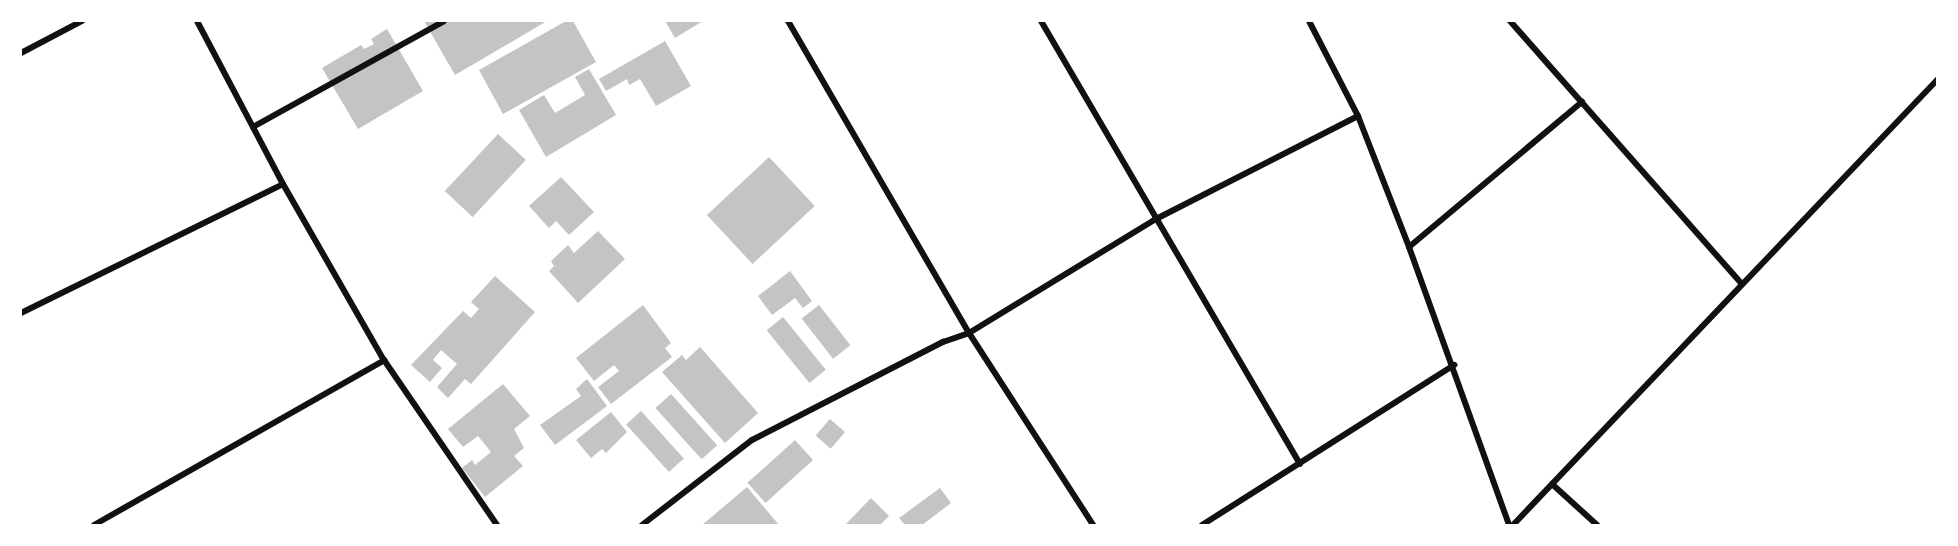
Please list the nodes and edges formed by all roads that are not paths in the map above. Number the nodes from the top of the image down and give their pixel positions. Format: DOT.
graph roads {
  1 [pos="82,21"];
  2 [pos="197,21"];
  3 [pos="444,21"];
  4 [pos="788,21"];
  5 [pos="1041,21"];
  6 [pos="1310,21"];
  7 [pos="1510,21"];
  8 [pos="21,53"];
  9 [pos="1937,80"];
  10 [pos="1582,102"];
  11 [pos="1358,116"];
  12 [pos="253,127"];
  13 [pos="283,184"];
  14 [pos="1154,220"];
  15 [pos="1409,247"];
  16 [pos="1742,284"];
  17 [pos="21,313"];
  18 [pos="969,333"];
  19 [pos="384,360"];
  20 [pos="1454,365"];
  21 [pos="1300,464"];
  22 [pos="1552,484"];
  23 [pos="94,525"];
  24 [pos="497,525"];
  25 [pos="642,525"];
  26 [pos="1093,525"];
  27 [pos="1202,525"];
  28 [pos="1511,525"];
  29 [pos="1597,525"];
  1 -- 8 [label="street"];
  2 -- 12 [label="street"];
  3 -- 12 [label="street"];
  4 -- 18 [label="street"];
  5 -- 14 [label="street"];
  6 -- 11 [label="street"];
  7 -- 10 [label="street"];
  9 -- 16 [label="street"];
  10 -- 15 [label="street"];
  10 -- 16 [label="street"];
  11 -- 14 [label="street"];
  11 -- 15 [label="street"];
  12 -- 13 [label="street"];
  13 -- 17 [label="street"];
  13 -- 19 [label="street"];
  14 -- 18 [label="street"];
  14 -- 21 [label="street"];
  15 -- 20 [label="street"];
  16 -- 22 [label="street"];
  18 -- 25 [label="street"];
  18 -- 26 [label="street"];
  19 -- 23 [label="street"];
  19 -- 24 [label="street"];
  20 -- 21 [label="street"];
  20 -- 28 [label="street"];
  21 -- 27 [label="street"];
  22 -- 28 [label="street"];
  22 -- 29 [label="street"];
}
